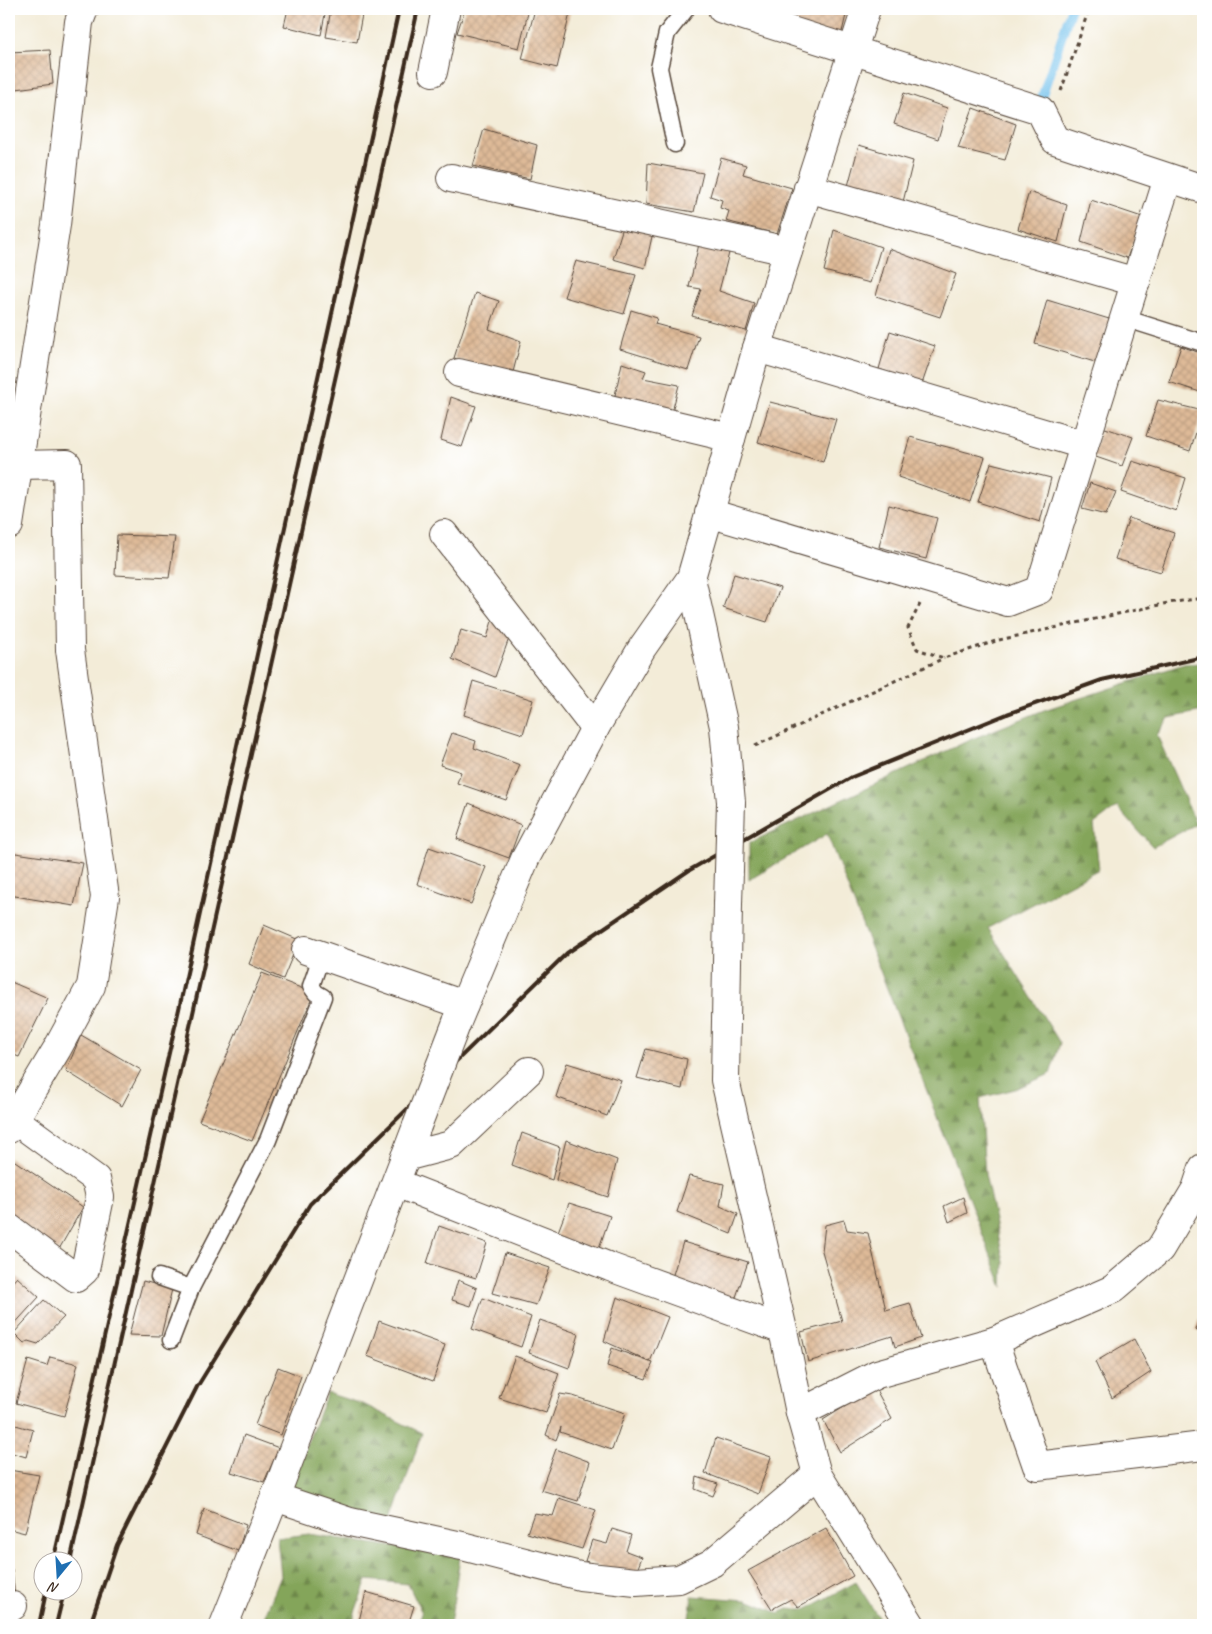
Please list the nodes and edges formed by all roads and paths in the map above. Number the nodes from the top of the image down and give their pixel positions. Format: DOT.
graph roads {
  1 [pos="84,9"];
  2 [pos="446,9"];
  3 [pos="686,9"];
  4 [pos="722,9"];
  5 [pos="866,9"];
  6 [pos="1089,9"];
  7 [pos="853,49"];
  8 [pos="433,72"];
  9 [pos="1049,126"];
  10 [pos="675,144"];
  11 [pos="451,178"];
  12 [pos="1168,178"];
  13 [pos="808,188"];
  14 [pos="1203,189"];
  15 [pos="788,251"];
  16 [pos="1136,282"];
  17 [pos="1124,318"];
  18 [pos="1203,343"];
  19 [pos="758,348"];
  20 [pos="459,373"];
  21 [pos="731,438"];
  22 [pos="1084,445"];
  23 [pos="15,479"];
  24 [pos="709,513"];
  25 [pos="9,525"];
  26 [pos="444,534"];
  27 [pos="691,578"];
  28 [pos="944,658"];
  29 [pos="595,728"];
  30 [pos="727,761"];
  31 [pos="313,954"];
  32 [pos="461,1014"];
  33 [pos="529,1071"];
  34 [pos="12,1125"];
  35 [pos="405,1157"];
  36 [pos="1203,1168"];
  37 [pos="396,1183"];
  38 [pos="9,1228"];
  39 [pos="160,1277"];
  40 [pos="191,1288"];
  41 [pos="783,1330"];
  42 [pos="171,1340"];
  43 [pos="994,1341"];
  44 [pos="800,1413"];
  45 [pos="1203,1446"];
  46 [pos="817,1474"];
  47 [pos="275,1497"];
  48 [pos="224,1625"];
  49 [pos="911,1625"];
  1 -- 23 [label="street"];
  2 -- 8 [label="street"];
  3 -- 10 [label="lane"];
  4 -- 7 [label="street"];
  5 -- 7 [label="street"];
  6 -- 9 [label="path"];
  7 -- 9 [label="street"];
  7 -- 13 [label="street"];
  9 -- 12 [label="street"];
  11 -- 15 [label="street"];
  12 -- 14 [label="street"];
  12 -- 16 [label="street"];
  13 -- 15 [label="street"];
  13 -- 16 [label="street"];
  15 -- 19 [label="street"];
  16 -- 17 [label="street"];
  17 -- 18 [label="lane"];
  17 -- 22 [label="street"];
  19 -- 21 [label="street"];
  19 -- 22 [label="street"];
  20 -- 21 [label="street"];
  21 -- 24 [label="street"];
  22 -- 24 [label="street"];
  23 -- 25 [label="street"];
  23 -- 34 [label="street"];
  24 -- 27 [label="street"];
  26 -- 29 [label="street"];
  27 -- 29 [label="street"];
  27 -- 30 [label="street"];
  28 -- 30 [label="path"];
  29 -- 32 [label="street"];
  30 -- 41 [label="street, bridge"];
  31 -- 32 [label="street"];
  31 -- 40 [label="lane"];
  32 -- 35 [label="street, bridge"];
  33 -- 35 [label="street"];
  34 -- 38 [label="street"];
  35 -- 37 [label="street"];
  36 -- 43 [label="street"];
  37 -- 41 [label="street"];
  37 -- 47 [label="street"];
  39 -- 40 [label="lane"];
  40 -- 42 [label="lane"];
  41 -- 44 [label="street"];
  43 -- 44 [label="street"];
  43 -- 45 [label="street"];
  44 -- 46 [label="street"];
  46 -- 47 [label="street"];
  46 -- 49 [label="street"];
  47 -- 48 [label="street"];
}
